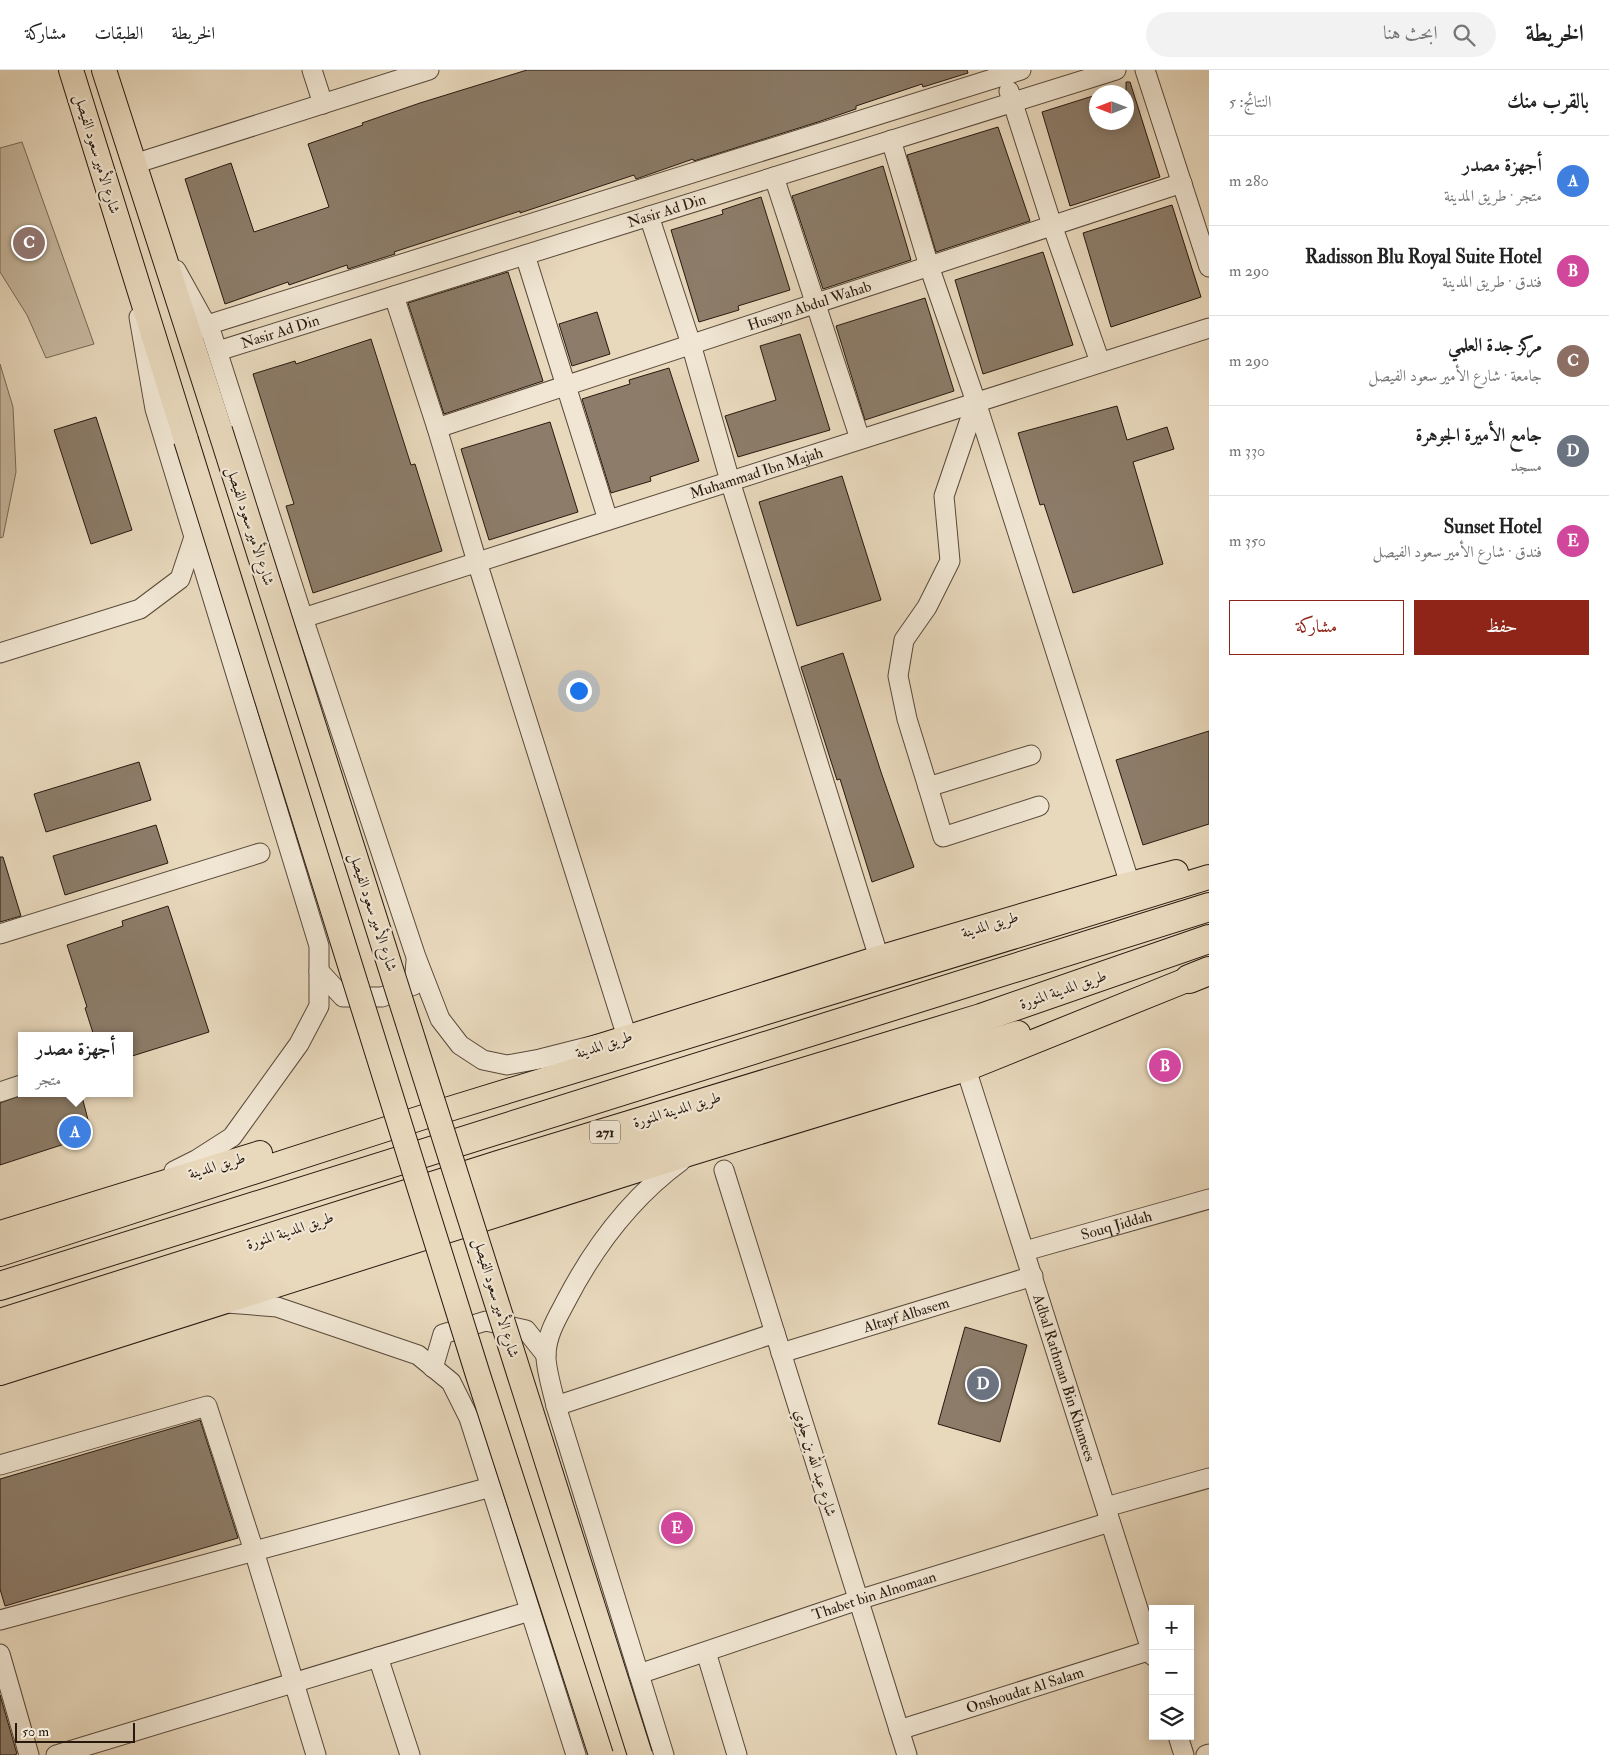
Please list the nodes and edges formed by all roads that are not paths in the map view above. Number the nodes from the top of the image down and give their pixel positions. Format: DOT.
graph roads {
  1 [pos="71,70"];
  2 [pos="104,70"];
  3 [pos="312,70"];
  4 [pos="429,70"];
  5 [pos="1116,70"];
  6 [pos="1145,70"];
  7 [pos="1016,72"];
  8 [pos="1031,96"];
  9 [pos="1013,102"];
  10 [pos="323,104"];
  11 [pos="891,140"];
  12 [pos="134,164"];
  13 [pos="774,177"];
  14 [pos="1182,183"];
  15 [pos="649,216"];
  16 [pos="1052,226"];
  17 [pos="158,239"];
  18 [pos="525,255"];
  19 [pos="129,259"];
  20 [pos="929,266"];
  21 [pos="1209,267"];
  22 [pos="394,296"];
  23 [pos="816,303"];
  24 [pos="206,325"];
  25 [pos="1209,328"];
  26 [pos="691,344"];
  27 [pos="218,352"];
  28 [pos="1100,362"];
  29 [pos="566,385"];
  30 [pos="976,402"];
  31 [pos="437,428"];
  32 [pos="860,439"];
  33 [pos="730,481"];
  34 [pos="608,520"];
  35 [pos="194,537"];
  36 [pos="477,562"];
  37 [pos="303,618"];
  38 [pos="0,653"];
  39 [pos="1031,755"];
  40 [pos="928,787"];
  41 [pos="1039,806"];
  42 [pos="260,853"];
  43 [pos="1209,864"];
  44 [pos="1209,877"];
  45 [pos="1130,884"];
  46 [pos="1209,907"];
  47 [pos="0,934"];
  48 [pos="1209,939"];
  49 [pos="416,957"];
  50 [pos="879,958"];
  51 [pos="319,971"];
  52 [pos="1202,975"];
  53 [pos="627,1038"];
  54 [pos="966,1069"];
  55 [pos="18,1086"];
  56 [pos="0,1092"];
  57 [pos="436,1113"];
  58 [pos="400,1125"];
  59 [pos="691,1153"];
  60 [pos="724,1170"];
  61 [pos="124,1195"];
  62 [pos="1209,1199"];
  63 [pos="465,1201"];
  64 [pos="427,1214"];
  65 [pos="0,1233"];
  66 [pos="1025,1252"];
  67 [pos="0,1254"];
  68 [pos="1033,1276"];
  69 [pos="0,1286"];
  70 [pos="226,1302"];
  71 [pos="0,1323"];
  72 [pos="775,1333"];
  73 [pos="0,1349"];
  74 [pos="781,1353"];
  75 [pos="546,1355"];
  76 [pos="433,1368"];
  77 [pos="0,1374"];
  78 [pos="556,1406"];
  79 [pos="0,1465"];
  80 [pos="1209,1478"];
  81 [pos="491,1487"];
  82 [pos="1108,1514"];
  83 [pos="254,1551"];
  84 [pos="858,1600"];
  85 [pos="530,1611"];
  86 [pos="0,1620"];
  87 [pos="1151,1650"];
  88 [pos="706,1652"];
  89 [pos="0,1654"];
  90 [pos="1149,1654"];
  91 [pos="378,1657"];
  92 [pos="639,1674"];
  93 [pos="294,1683"];
  94 [pos="899,1730"];
  95 [pos="1179,1740"];
  96 [pos="29,1755"];
  97 [pos="56,1755"];
  98 [pos="316,1755"];
  99 [pos="410,1755"];
  100 [pos="576,1755"];
  101 [pos="601,1755"];
  102 [pos="640,1755"];
  103 [pos="664,1755"];
  104 [pos="737,1755"];
  105 [pos="907,1755"];
  106 [pos="1184,1755"];
  1 -- 19 [label="main road, شارع الأمير سعود الفيصل"];
  2 -- 12 [label="main road, شارع الأمير سعود الفيصل"];
  3 -- 10 [label="street"];
  4 -- 10 [label="street"];
  5 -- 8 [label="street, Nasir Ad Din"];
  6 -- 14 [label="street"];
  7 -- 8 [label="street"];
  7 -- 9 [label="street"];
  7 -- 24 [label="street, Nasir Ad Din"];
  8 -- 9 [label="street, Nasir Ad Din"];
  9 -- 11 [label="street, Nasir Ad Din"];
  9 -- 16 [label="street"];
  10 -- 12 [label="street"];
  11 -- 13 [label="street, Nasir Ad Din"];
  11 -- 20 [label="street"];
  12 -- 17 [label="main road, شارع الأمير سعود الفيصل"];
  13 -- 15 [label="street, Nasir Ad Din"];
  13 -- 23 [label="street"];
  14 -- 16 [label="street, Husayn Abdul Wahab"];
  14 -- 21 [label="street"];
  15 -- 18 [label="street, Nasir Ad Din"];
  15 -- 26 [label="street"];
  16 -- 20 [label="street, Husayn Abdul Wahab"];
  16 -- 28 [label="street"];
  17 -- 24 [label="street"];
  17 -- 57 [label="main road, شارع الأمير سعود الفيصل, bridge"];
  18 -- 22 [label="street, Nasir Ad Din"];
  18 -- 29 [label="street"];
  19 -- 35 [label="street"];
  19 -- 58 [label="main road, شارع الأمير سعود الفيصل, bridge"];
  20 -- 23 [label="street, Husayn Abdul Wahab"];
  20 -- 30 [label="street"];
  22 -- 27 [label="street, Nasir Ad Din"];
  22 -- 31 [label="street"];
  23 -- 26 [label="street, Husayn Abdul Wahab"];
  23 -- 32 [label="street"];
  24 -- 27 [label="street"];
  25 -- 28 [label="street, Muhammad Ibn Majah"];
  26 -- 29 [label="street, Husayn Abdul Wahab"];
  26 -- 33 [label="street"];
  27 -- 37 [label="street"];
  28 -- 30 [label="street, Muhammad Ibn Majah"];
  29 -- 31 [label="street, Husayn Abdul Wahab"];
  29 -- 34 [label="street"];
  30 -- 32 [label="street, Muhammad Ibn Majah"];
  30 -- 40 [label="street"];
  30 -- 45 [label="street"];
  31 -- 36 [label="street"];
  32 -- 33 [label="street, Muhammad Ibn Majah"];
  33 -- 34 [label="street, Muhammad Ibn Majah"];
  33 -- 50 [label="street"];
  34 -- 36 [label="street, Muhammad Ibn Majah"];
  35 -- 38 [label="street"];
  35 -- 51 [label="street"];
  36 -- 37 [label="street, Muhammad Ibn Majah"];
  36 -- 53 [label="street"];
  37 -- 49 [label="street"];
  39 -- 40 [label="street"];
  40 -- 41 [label="street"];
  42 -- 47 [label="street"];
  43 -- 45 [label="main road, طريق المدينة"];
  44 -- 57 [label="main road, طريق المدينة"];
  45 -- 50 [label="main road, طريق المدينة"];
  46 -- 69 [label="highway, 271"];
  48 -- 71 [label="highway, طريق المدينة المنورة / 271"];
  49 -- 51 [label="street"];
  49 -- 53 [label="street"];
  50 -- 53 [label="main road, طريق المدينة"];
  51 -- 61 [label="street"];
  52 -- 54 [label="main road"];
  52 -- 63 [label="main road"];
  53 -- 61 [label="main road, طريق المدينة"];
  54 -- 59 [label="main road"];
  54 -- 66 [label="street, Adbal Rathman Bin Khamees"];
  55 -- 56 [label="street"];
  57 -- 58 [label="main road, طريق المدينة"];
  57 -- 63 [label="main road, شارع الأمير سعود الفيصل, bridge"];
  58 -- 64 [label="main road, شارع الأمير سعود الفيصل, bridge"];
  58 -- 67 [label="main road, طريق المدينة"];
  59 -- 70 [label="main road"];
  59 -- 75 [label="street"];
  60 -- 72 [label="street, شارع عبد الله بن جلوي"];
  61 -- 65 [label="main road, طريق المدينة"];
  62 -- 66 [label="street, Souq Jiddah"];
  63 -- 64 [label="main road"];
  63 -- 102 [label="main road, شارع الأمير سعود الفيصل, bridge"];
  64 -- 73 [label="main road"];
  64 -- 101 [label="main road, شارع الأمير سعود الفيصل, bridge"];
  66 -- 68 [label="street, Adbal Rathman Bin Khamees"];
  68 -- 74 [label="street, Altayf Albasem"];
  68 -- 82 [label="street, Adbal Rathman Bin Khamees"];
  70 -- 76 [label="street"];
  70 -- 77 [label="main road"];
  72 -- 74 [label="street, شارع عبد الله بن جلوي"];
  72 -- 78 [label="street"];
  74 -- 84 [label="street, شارع عبد الله بن جلوي"];
  75 -- 76 [label="street"];
  75 -- 78 [label="street"];
  76 -- 81 [label="street"];
  78 -- 92 [label="street"];
  79 -- 83 [label="street"];
  80 -- 82 [label="street, Thabet bin Alnomaan"];
  81 -- 83 [label="street"];
  81 -- 85 [label="street"];
  82 -- 84 [label="street, Thabet bin Alnomaan"];
  82 -- 87 [label="street, Adbal Rathman Bin Khamees"];
  83 -- 86 [label="street"];
  83 -- 93 [label="street"];
  84 -- 88 [label="street, Thabet bin Alnomaan"];
  84 -- 94 [label="street, شارع عبد الله بن جلوي"];
  85 -- 91 [label="street"];
  85 -- 100 [label="street"];
  88 -- 92 [label="street, Thabet bin Alnomaan"];
  88 -- 104 [label="street"];
  89 -- 96 [label="street"];
  90 -- 94 [label="street, Onshoudat Al Salam"];
  91 -- 93 [label="street"];
  91 -- 99 [label="street"];
  92 -- 103 [label="street"];
  93 -- 97 [label="street"];
  93 -- 98 [label="street"];
  94 -- 105 [label="street, شارع عبد الله بن جلوي"];
  95 -- 106 [label="street"];
}
